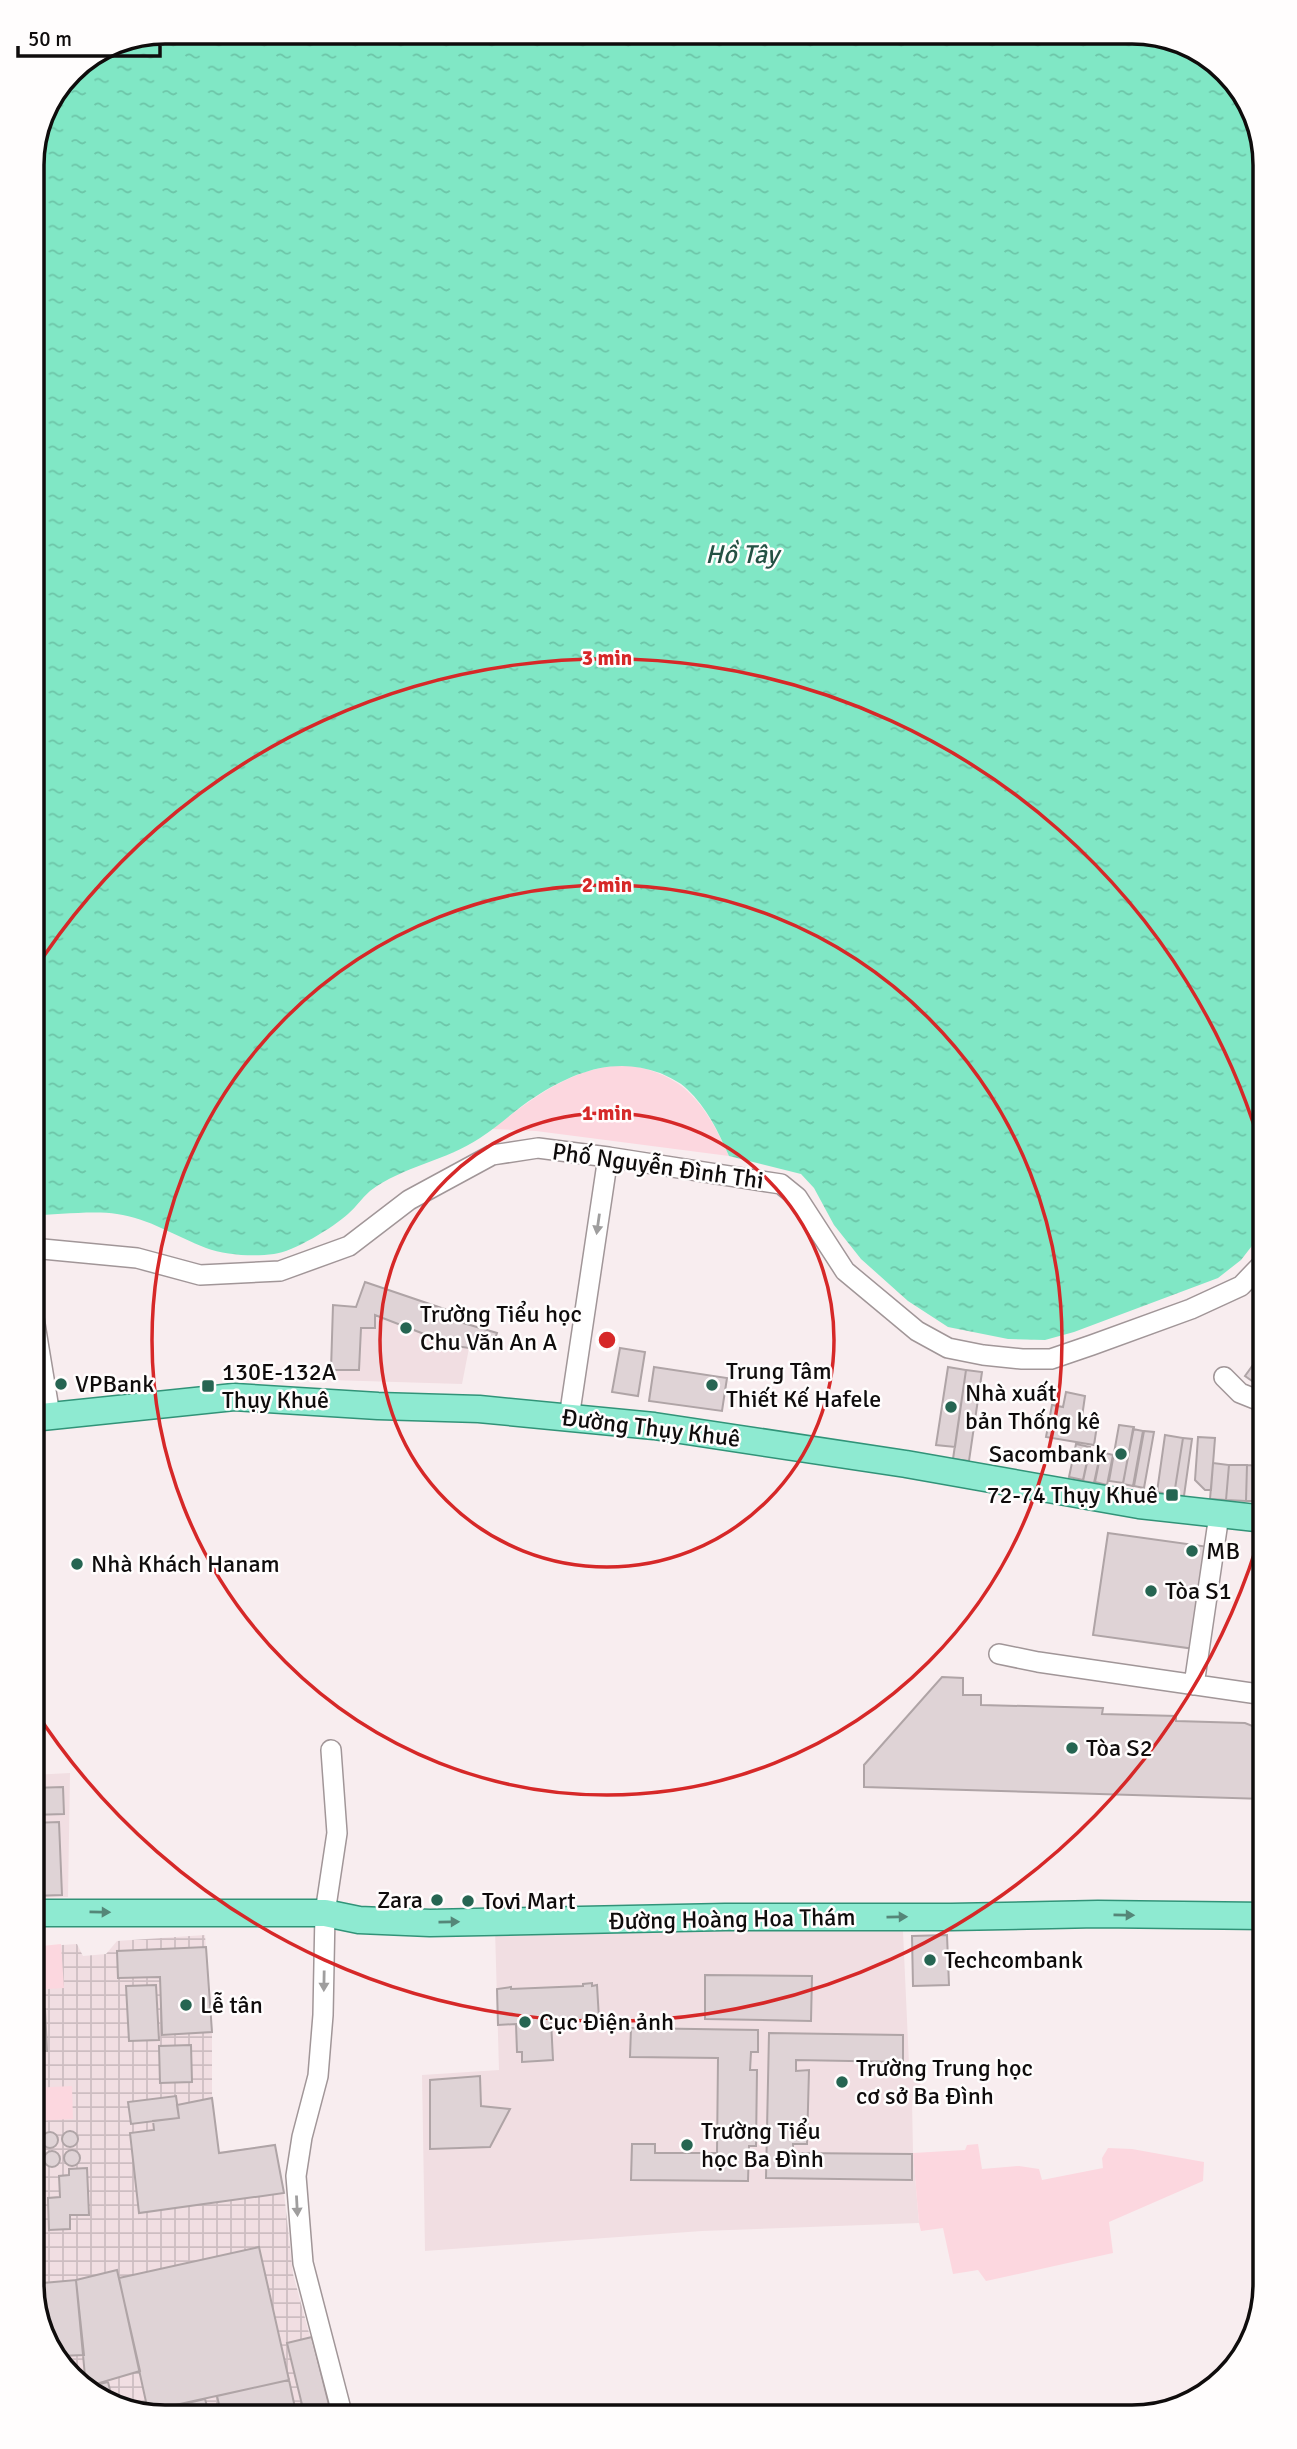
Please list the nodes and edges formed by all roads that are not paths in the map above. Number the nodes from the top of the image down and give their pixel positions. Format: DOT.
graph roads {
  1 [pos="608,1157"];
  2 [pos="44,1249"];
  3 [pos="1253,1274"];
  4 [pos="1224,1377"];
  5 [pos="1253,1398"];
  6 [pos="44,1416"];
  7 [pos="569,1418"];
  8 [pos="1219,1516"];
  9 [pos="1253,1518"];
  10 [pos="999,1654"];
  11 [pos="1194,1685"];
  12 [pos="1253,1693"];
  13 [pos="331,1750"];
  14 [pos="44,1913"];
  15 [pos="325,1913"];
  16 [pos="1253,1916"];
  17 [pos="340,2405"];
  1 -- 2 [label="street, Phố Nguyễn Đình Thi"];
  1 -- 3 [label="street, Phố Nguyễn Đình Thi"];
  1 -- 7 [label="street, one-way"];
  4 -- 5 [label="street"];
  6 -- 7 [label="main road, Đường Thụy Khuê"];
  7 -- 8 [label="main road, Đường Thụy Khuê"];
  8 -- 9 [label="main road, Đường Thụy Khuê"];
  8 -- 11 [label="street"];
  10 -- 11 [label="street"];
  11 -- 12 [label="street"];
  13 -- 15 [label="street"];
  14 -- 15 [label="main road, Đường Hoàng Hoa Thám, one-way"];
  15 -- 16 [label="main road, Đường Hoàng Hoa Thám, one-way"];
  15 -- 17 [label="street, one-way"];
}
